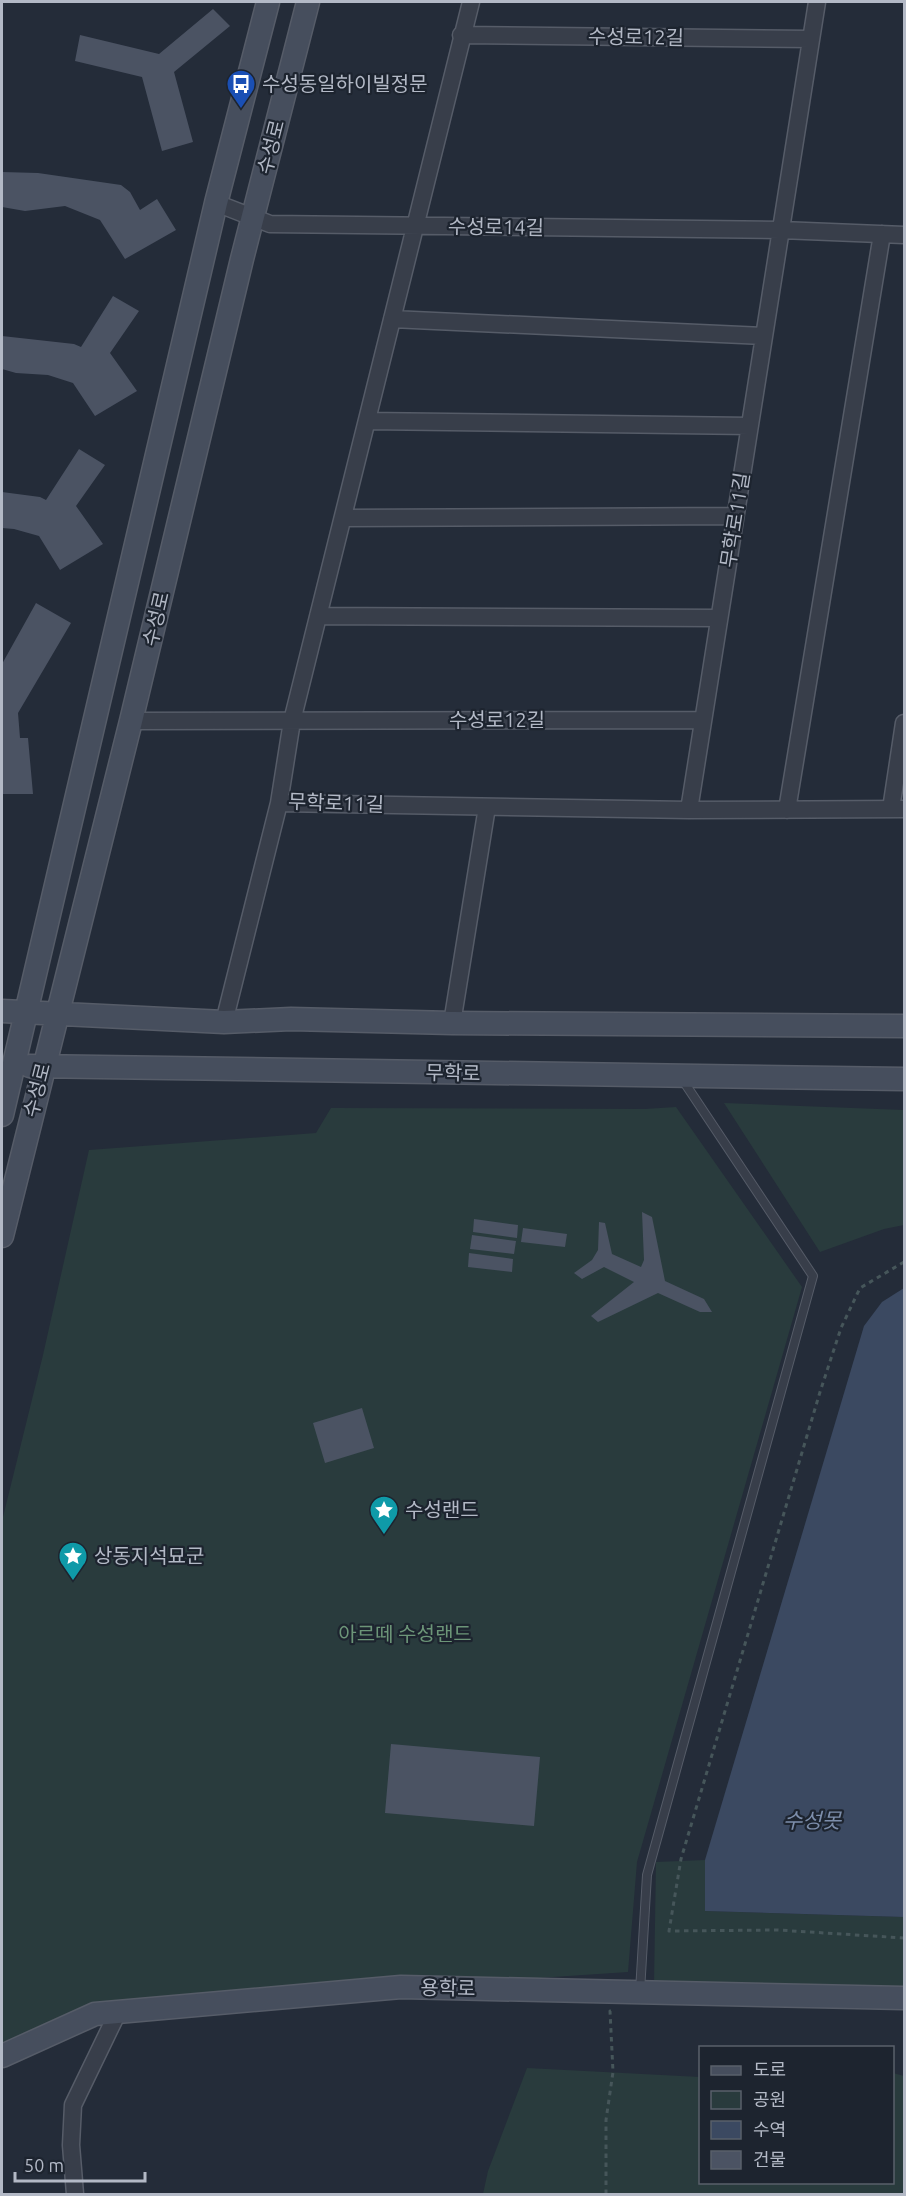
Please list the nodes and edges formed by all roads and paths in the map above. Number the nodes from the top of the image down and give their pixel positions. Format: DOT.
graph roads {
  1 [pos="268,2"];
  2 [pos="308,2"];
  3 [pos="471,2"];
  4 [pos="817,2"];
  5 [pos="461,35"];
  6 [pos="811,39"];
  7 [pos="216,203"];
  8 [pos="253,217"];
  9 [pos="416,226"];
  10 [pos="781,230"];
  11 [pos="882,234"];
  12 [pos="904,235"];
  13 [pos="392,319"];
  14 [pos="764,336"];
  15 [pos="368,421"];
  16 [pos="750,426"];
  17 [pos="735,516"];
  18 [pos="343,518"];
  19 [pos="318,616"];
  20 [pos="719,618"];
  21 [pos="703,720"];
  22 [pos="131,721"];
  23 [pos="292,721"];
  24 [pos="904,723"];
  25 [pos="279,803"];
  26 [pos="487,807"];
  27 [pos="898,809"];
  28 [pos="689,810"];
  29 [pos="787,810"];
  30 [pos="2,1011"];
  31 [pos="27,1012"];
  32 [pos="57,1013"];
  33 [pos="224,1022"];
  34 [pos="452,1023"];
  35 [pos="904,1026"];
  36 [pos="8,1066"];
  37 [pos="43,1067"];
  38 [pos="680,1076"];
  39 [pos="904,1079"];
  40 [pos="2,1115"];
  41 [pos="2,1236"];
  42 [pos="904,1262"];
  43 [pos="904,1938"];
  44 [pos="640,1992"];
  45 [pos="904,1998"];
  46 [pos="621,2011"];
  47 [pos="117,2014"];
  48 [pos="2,2056"];
  49 [pos="75,2194"];
  50 [pos="606,2194"];
  1 -- 7 [label="main road, 수성로"];
  2 -- 8 [label="main road, 수성로"];
  3 -- 5 [label="street"];
  4 -- 6 [label="street"];
  5 -- 6 [label="street, 수성로12길"];
  5 -- 9 [label="street"];
  6 -- 10 [label="street"];
  7 -- 8 [label="street, 수성로14길"];
  7 -- 31 [label="main road, 수성로"];
  8 -- 9 [label="street, 수성로14길"];
  8 -- 22 [label="main road, 수성로"];
  9 -- 10 [label="street, 수성로14길"];
  9 -- 13 [label="street"];
  10 -- 11 [label="street, 수성로14길"];
  10 -- 14 [label="street, 무학로11길"];
  11 -- 12 [label="street, 수성로14길"];
  11 -- 29 [label="street"];
  13 -- 14 [label="street"];
  13 -- 15 [label="street"];
  14 -- 16 [label="street, 무학로11길"];
  15 -- 16 [label="street"];
  15 -- 18 [label="street"];
  16 -- 17 [label="street, 무학로11길"];
  17 -- 18 [label="street"];
  17 -- 20 [label="street, 무학로11길"];
  18 -- 19 [label="street"];
  19 -- 20 [label="street"];
  19 -- 23 [label="street"];
  20 -- 21 [label="street, 무학로11길"];
  21 -- 23 [label="street, 수성로12길"];
  21 -- 28 [label="street, 무학로11길"];
  22 -- 23 [label="street, 수성로12길"];
  22 -- 32 [label="main road, 수성로"];
  23 -- 25 [label="street, 무학로11길"];
  24 -- 27 [label="street, 무학로11길"];
  25 -- 26 [label="street, 무학로11길"];
  25 -- 33 [label="street"];
  26 -- 28 [label="street, 무학로11길"];
  26 -- 34 [label="street"];
  27 -- 29 [label="street, 무학로11길"];
  28 -- 29 [label="street, 무학로11길"];
  30 -- 31 [label="main road"];
  31 -- 32 [label="main road"];
  31 -- 36 [label="main road, 수성로"];
  32 -- 33 [label="main road"];
  32 -- 37 [label="main road, 수성로"];
  33 -- 34 [label="main road"];
  34 -- 35 [label="main road"];
  36 -- 37 [label="main road, 무학로"];
  36 -- 40 [label="main road, 수성로"];
  37 -- 38 [label="main road, 무학로"];
  37 -- 41 [label="main road, 수성로"];
  38 -- 39 [label="main road, 무학로"];
  38 -- 44 [label="lane"];
  42 -- 43 [label="path"];
  44 -- 45 [label="main road, 용학로"];
  44 -- 47 [label="main road, 용학로"];
  46 -- 50 [label="path"];
  47 -- 48 [label="main road, 용학로"];
  47 -- 49 [label="street"];
}
